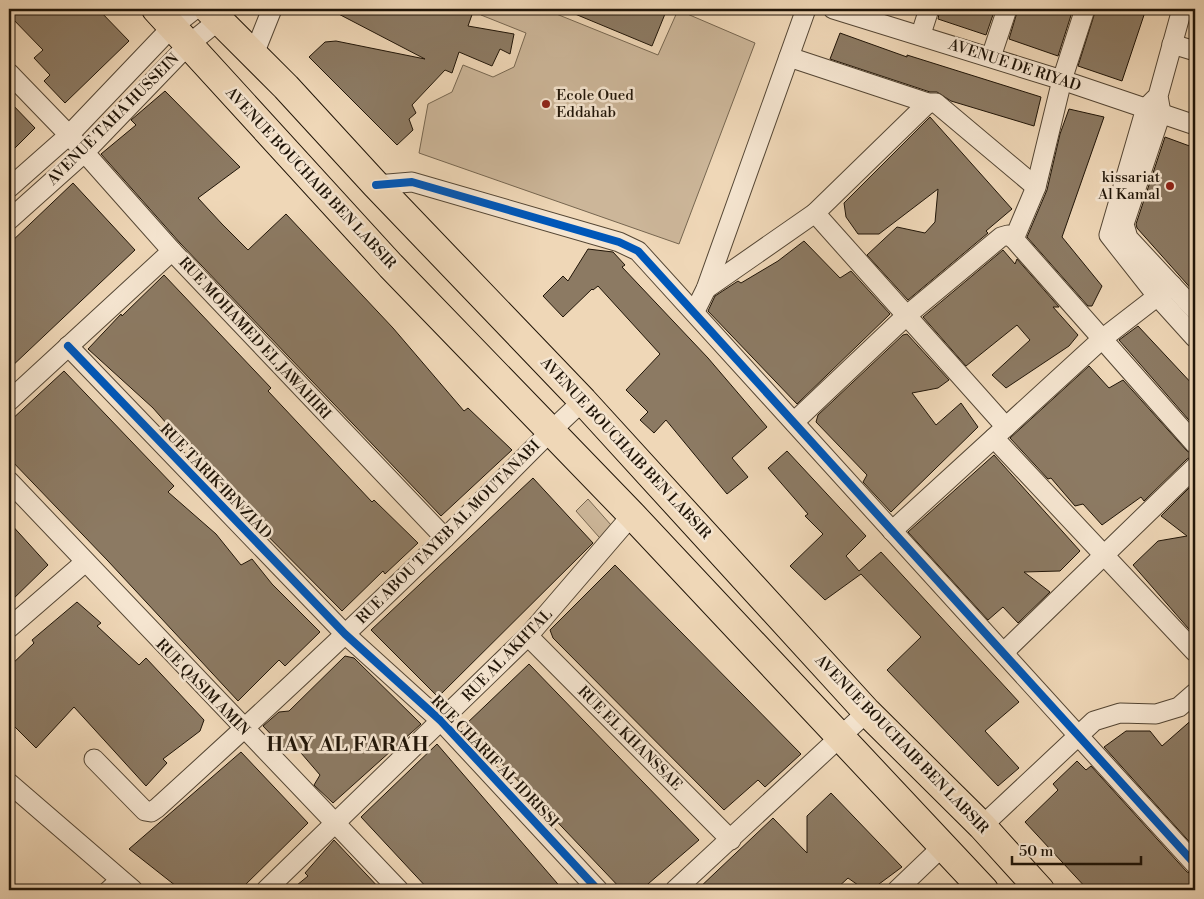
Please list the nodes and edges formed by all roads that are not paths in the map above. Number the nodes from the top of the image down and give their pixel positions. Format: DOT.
graph roads {
  1 [pos="194,9"];
  2 [pos="272,9"];
  3 [pos="806,9"];
  4 [pos="930,9"];
  5 [pos="1007,9"];
  6 [pos="1085,9"];
  7 [pos="1182,9"];
  8 [pos="842,10"];
  9 [pos="214,14"];
  10 [pos="172,27"];
  11 [pos="921,34"];
  12 [pos="1172,44"];
  13 [pos="1195,52"];
  14 [pos="254,54"];
  15 [pos="789,57"];
  16 [pos="991,57"];
  17 [pos="9,73"];
  18 [pos="1062,80"];
  19 [pos="928,103"];
  20 [pos="1155,106"];
  21 [pos="1195,125"];
  22 [pos="69,135"];
  23 [pos="84,153"];
  24 [pos="376,185"];
  25 [pos="1036,187"];
  26 [pos="9,188"];
  27 [pos="815,212"];
  28 [pos="9,220"];
  29 [pos="1014,238"];
  30 [pos="172,251"];
  31 [pos="706,289"];
  32 [pos="1164,290"];
  33 [pos="1195,310"];
  34 [pos="695,311"];
  35 [pos="906,316"];
  36 [pos="1195,338"];
  37 [pos="1102,340"];
  38 [pos="68,346"];
  39 [pos="9,400"];
  40 [pos="583,402"];
  41 [pos="794,422"];
  42 [pos="550,431"];
  43 [pos="1000,432"];
  44 [pos="1195,444"];
  45 [pos="1195,468"];
  46 [pos="9,481"];
  47 [pos="632,515"];
  48 [pos="892,531"];
  49 [pos="445,538"];
  50 [pos="1105,556"];
  51 [pos="84,563"];
  52 [pos="9,628"];
  53 [pos="345,634"];
  54 [pos="528,636"];
  55 [pos="1004,652"];
  56 [pos="1195,652"];
  57 [pos="1195,693"];
  58 [pos="867,712"];
  59 [pos="441,721"];
  60 [pos="244,729"];
  61 [pos="1079,735"];
  62 [pos="840,738"];
  63 [pos="94,759"];
  64 [pos="9,783"];
  65 [pos="334,823"];
  66 [pos="982,826"];
  67 [pos="731,840"];
  68 [pos="943,846"];
  69 [pos="1195,864"];
  70 [pos="117,876"];
  71 [pos="102,890"];
  72 [pos="134,890"];
  73 [pos="266,890"];
  74 [pos="399,890"];
  75 [pos="598,890"];
  76 [pos="675,890"];
  77 [pos="897,890"];
  78 [pos="984,890"];
  79 [pos="1040,890"];
  1 -- 10 [label="street, AVENUE TAHA HUSSEIN"];
  2 -- 14 [label="street"];
  3 -- 15 [label="street"];
  4 -- 11 [label="street"];
  5 -- 16 [label="street"];
  6 -- 18 [label="street"];
  7 -- 12 [label="street"];
  8 -- 11 [label="street, AVENUE DE RIYAD"];
  9 -- 10 [label="street, AVENUE TAHA HUSSEIN"];
  9 -- 14 [label="main road, AVENUE BOUCHAIB BEN LABSIR"];
  10 -- 22 [label="street, AVENUE TAHA HUSSEIN"];
  10 -- 23 [label="street, AVENUE TAHA HUSSEIN"];
  10 -- 42 [label="main road, AVENUE BOUCHAIB BEN LABSIR"];
  11 -- 16 [label="street, AVENUE DE RIYAD"];
  12 -- 13 [label="street"];
  12 -- 20 [label="street"];
  14 -- 24 [label="main road, AVENUE BOUCHAIB BEN LABSIR"];
  15 -- 19 [label="street"];
  15 -- 31 [label="street"];
  16 -- 18 [label="street, AVENUE DE RIYAD"];
  17 -- 22 [label="street, RUE MOHAMED EL JAWAHIRI"];
  18 -- 20 [label="street, AVENUE DE RIYAD"];
  18 -- 25 [label="street"];
  19 -- 25 [label="street"];
  19 -- 27 [label="street"];
  20 -- 21 [label="street, AVENUE DE RIYAD"];
  20 -- 32 [label="street"];
  22 -- 23 [label="street, RUE MOHAMED EL JAWAHIRI"];
  22 -- 26 [label="street, AVENUE TAHA HUSSEIN"];
  23 -- 28 [label="street, AVENUE TAHA HUSSEIN"];
  23 -- 30 [label="street, RUE MOHAMED EL JAWAHIRI"];
  24 -- 34 [label="street"];
  24 -- 40 [label="main road, AVENUE BOUCHAIB BEN LABSIR"];
  25 -- 29 [label="street"];
  27 -- 31 [label="street"];
  27 -- 35 [label="street"];
  29 -- 35 [label="street"];
  29 -- 37 [label="street"];
  30 -- 38 [label="street"];
  30 -- 49 [label="street, RUE MOHAMED EL JAWAHIRI"];
  31 -- 34 [label="street"];
  32 -- 33 [label="street"];
  32 -- 36 [label="street"];
  32 -- 37 [label="street"];
  34 -- 41 [label="street"];
  35 -- 41 [label="street"];
  35 -- 43 [label="street"];
  37 -- 43 [label="street"];
  37 -- 44 [label="street"];
  38 -- 39 [label="street"];
  38 -- 53 [label="street, RUE TARIK IBN ZIAD"];
  40 -- 42 [label="street, RUE ABOU TAYEB AL MOUTANABI"];
  40 -- 58 [label="main road, AVENUE BOUCHAIB BEN LABSIR"];
  41 -- 48 [label="street"];
  42 -- 47 [label="main road, AVENUE BOUCHAIB BEN LABSIR"];
  42 -- 49 [label="street, RUE ABOU TAYEB AL MOUTANABI"];
  43 -- 48 [label="street"];
  43 -- 50 [label="street"];
  45 -- 50 [label="street"];
  46 -- 51 [label="street, RUE QASIM AMIN"];
  47 -- 54 [label="street, RUE AL AKHTAL"];
  47 -- 62 [label="main road, AVENUE BOUCHAIB BEN LABSIR"];
  48 -- 55 [label="street"];
  49 -- 53 [label="street, RUE ABOU TAYEB AL MOUTANABI"];
  50 -- 55 [label="street"];
  50 -- 56 [label="street"];
  51 -- 52 [label="street"];
  51 -- 60 [label="street, RUE QASIM AMIN"];
  53 -- 59 [label="street, RUE CHARIF AL IDRISSI"];
  53 -- 60 [label="street, RUE ABOU TAYEB AL MOUTANABI"];
  54 -- 59 [label="street, RUE AL AKHTAL"];
  54 -- 67 [label="street, RUE EL KHANSSAE"];
  55 -- 61 [label="street"];
  57 -- 61 [label="street"];
  58 -- 62 [label="street"];
  58 -- 66 [label="main road, AVENUE BOUCHAIB BEN LABSIR"];
  59 -- 65 [label="street, RUE AL AKHTAL"];
  59 -- 75 [label="street, RUE CHARIF AL IDRISSI"];
  60 -- 63 [label="street, RUE ABOU TAYEB AL MOUTANABI"];
  60 -- 65 [label="street, RUE QASIM AMIN"];
  61 -- 66 [label="street"];
  61 -- 69 [label="street"];
  62 -- 67 [label="street"];
  62 -- 68 [label="main road, AVENUE BOUCHAIB BEN LABSIR"];
  64 -- 70 [label="street"];
  65 -- 73 [label="street, RUE AL AKHTAL"];
  65 -- 74 [label="street, RUE QASIM AMIN"];
  66 -- 79 [label="main road, AVENUE BOUCHAIB BEN LABSIR"];
  67 -- 76 [label="street"];
  68 -- 77 [label="street"];
  68 -- 78 [label="main road, AVENUE BOUCHAIB BEN LABSIR"];
  70 -- 71 [label="lane"];
  70 -- 72 [label="street"];
}
